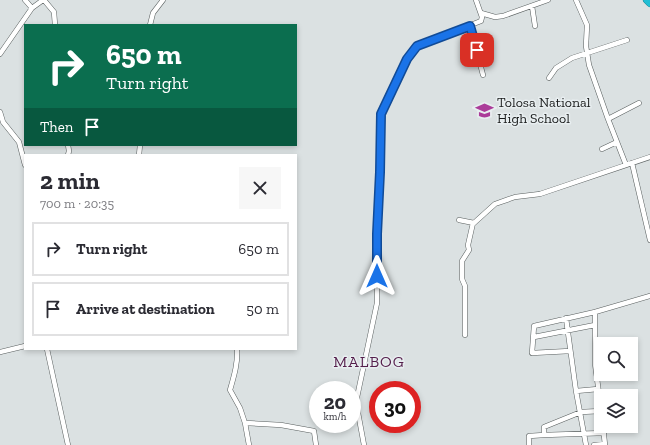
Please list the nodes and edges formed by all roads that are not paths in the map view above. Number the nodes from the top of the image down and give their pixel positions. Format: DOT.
graph roads {
  1 [pos="25,0"];
  2 [pos="43,0"];
  3 [pos="163,0"];
  4 [pos="476,0"];
  5 [pos="548,0"];
  6 [pos="576,0"];
  7 [pos="647,0"];
  8 [pos="650,3"];
  9 [pos="532,6"];
  10 [pos="32,8"];
  11 [pos="481,13"];
  12 [pos="55,24"];
  13 [pos="150,24"];
  14 [pos="470,26"];
  15 [pos="535,26"];
  16 [pos="626,40"];
  17 [pos="0,54"];
  18 [pos="587,54"];
  19 [pos="483,75"];
  20 [pos="549,78"];
  21 [pos="639,103"];
  22 [pos="0,112"];
  23 [pos="608,119"];
  24 [pos="617,142"];
  25 [pos="602,149"];
  26 [pos="650,157"];
  27 [pos="24,161"];
  28 [pos="632,163"];
  29 [pos="626,165"];
  30 [pos="460,220"];
  31 [pos="473,223"];
  32 [pos="650,240"];
  33 [pos="650,296"];
  34 [pos="595,312"];
  35 [pos="566,318"];
  36 [pos="595,326"];
  37 [pos="568,330"];
  38 [pos="465,335"];
  39 [pos="534,337"];
  40 [pos="24,346"];
  41 [pos="47,350"];
  42 [pos="237,350"];
  43 [pos="570,351"];
  44 [pos="0,352"];
  45 [pos="594,389"];
  46 [pos="598,389"];
  47 [pos="576,391"];
  48 [pos="594,411"];
  49 [pos="581,412"];
  50 [pos="245,424"];
  51 [pos="584,434"];
  52 [pos="604,434"];
  53 [pos="544,435"];
  54 [pos="68,445"];
  55 [pos="249,445"];
  56 [pos="316,445"];
  57 [pos="364,445"];
  58 [pos="529,445"];
  59 [pos="586,445"];
  60 [pos="594,445"];
  61 [pos="605,445"];
  1 -- 10 [label="street"];
  2 -- 10 [label="street"];
  2 -- 12 [label="street"];
  3 -- 13 [label="street"];
  4 -- 11 [label="street"];
  5 -- 9 [label="street"];
  6 -- 18 [label="street"];
  7 -- 8 [label="highway"];
  9 -- 11 [label="street"];
  9 -- 15 [label="street"];
  10 -- 17 [label="street"];
  11 -- 14 [label="street"];
  14 -- 19 [label="street"];
  14 -- 57 [label="street"];
  16 -- 18 [label="street"];
  18 -- 20 [label="street"];
  18 -- 23 [label="street"];
  21 -- 23 [label="street"];
  22 -- 27 [label="street"];
  23 -- 24 [label="street"];
  24 -- 25 [label="street"];
  24 -- 29 [label="street"];
  26 -- 28 [label="street"];
  28 -- 29 [label="street"];
  28 -- 32 [label="street"];
  29 -- 31 [label="street"];
  30 -- 31 [label="street"];
  31 -- 38 [label="street"];
  33 -- 34 [label="street"];
  34 -- 35 [label="street"];
  34 -- 36 [label="street"];
  35 -- 37 [label="street"];
  35 -- 39 [label="street"];
  36 -- 37 [label="street"];
  36 -- 46 [label="street"];
  37 -- 39 [label="street"];
  37 -- 43 [label="street"];
  39 -- 43 [label="street"];
  40 -- 44 [label="street"];
  41 -- 54 [label="street"];
  42 -- 50 [label="street"];
  43 -- 47 [label="street"];
  45 -- 47 [label="street"];
  47 -- 49 [label="street"];
  48 -- 49 [label="street"];
  49 -- 51 [label="street"];
  49 -- 53 [label="street"];
  50 -- 55 [label="street"];
  50 -- 56 [label="street"];
  51 -- 52 [label="street"];
  51 -- 53 [label="street"];
  51 -- 59 [label="street"];
  52 -- 61 [label="street"];
  53 -- 58 [label="street"];
  60 -- 61 [label="street"];
}
